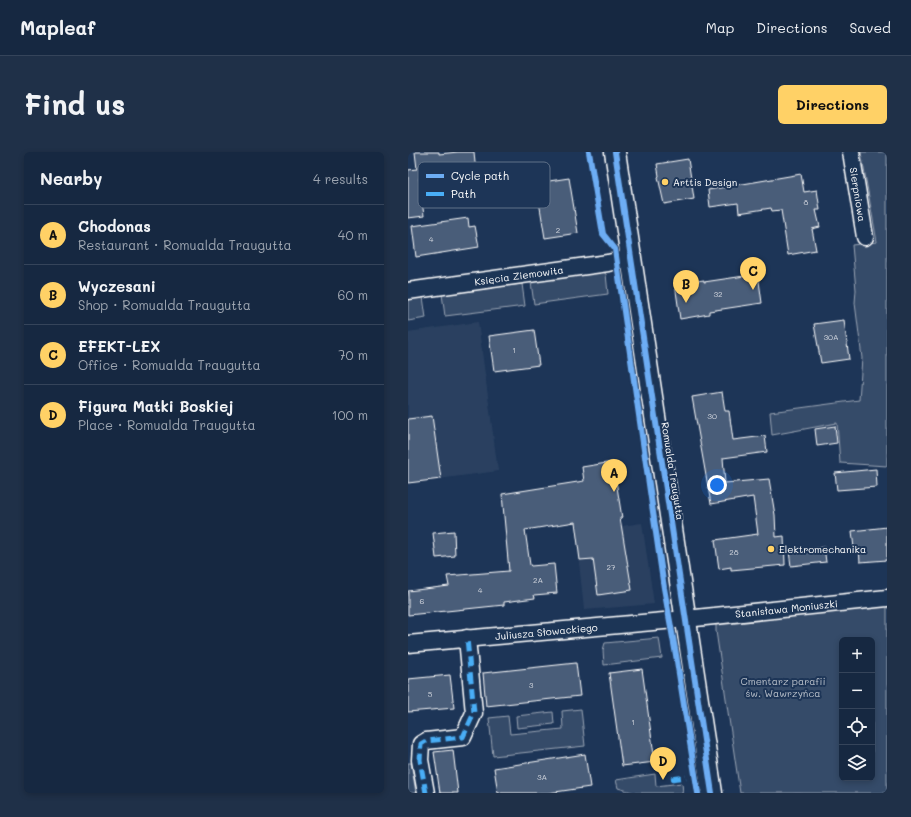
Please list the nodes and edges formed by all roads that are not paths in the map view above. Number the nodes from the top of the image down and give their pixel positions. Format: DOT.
graph roads {
  1 [pos="615,152"];
  2 [pos="851,152"];
  3 [pos="865,237"];
  4 [pos="630,258"];
  5 [pos="408,291"];
  6 [pos="887,598"];
  7 [pos="686,619"];
  8 [pos="467,638"];
  9 [pos="408,644"];
  10 [pos="426,793"];
  11 [pos="712,793"];
  1 -- 4 [label="street, Romualda Traugutta"];
  2 -- 3 [label="street, Sierpniowa"];
  4 -- 5 [label="street, Księcia Ziemowita"];
  4 -- 7 [label="street, Romualda Traugutta"];
  6 -- 7 [label="street, Stanisława Moniuszki"];
  7 -- 8 [label="street, Juliusza Słowackiego"];
  7 -- 11 [label="street, Romualda Traugutta"];
  8 -- 9 [label="street, Juliusza Słowackiego"];
  8 -- 10 [label="street"];
}
